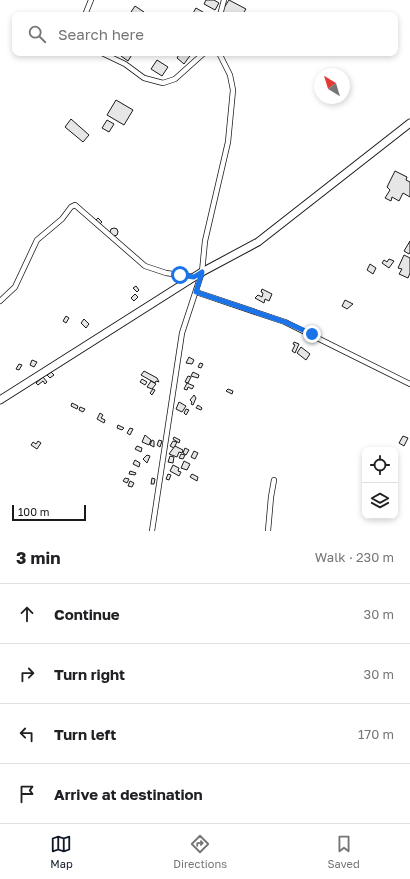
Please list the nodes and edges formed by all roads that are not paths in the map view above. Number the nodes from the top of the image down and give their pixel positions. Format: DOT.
graph roads {
  1 [pos="91,0"];
  2 [pos="224,0"];
  3 [pos="86,12"];
  4 [pos="221,12"];
  5 [pos="108,56"];
  6 [pos="201,56"];
  7 [pos="220,56"];
  8 [pos="410,123"];
  9 [pos="202,272"];
  10 [pos="194,277"];
  11 [pos="196,292"];
  12 [pos="0,301"];
  13 [pos="410,384"];
  14 [pos="0,400"];
  15 [pos="274,480"];
  16 [pos="152,531"];
  17 [pos="268,531"];
  1 -- 3 [label="street"];
  2 -- 4 [label="street"];
  5 -- 6 [label="street"];
  7 -- 9 [label="street"];
  8 -- 9 [label="main road"];
  9 -- 10 [label="main road"];
  9 -- 11 [label="street"];
  10 -- 12 [label="street"];
  10 -- 14 [label="main road"];
  11 -- 13 [label="street"];
  11 -- 16 [label="street"];
  15 -- 17 [label="street"];
}
